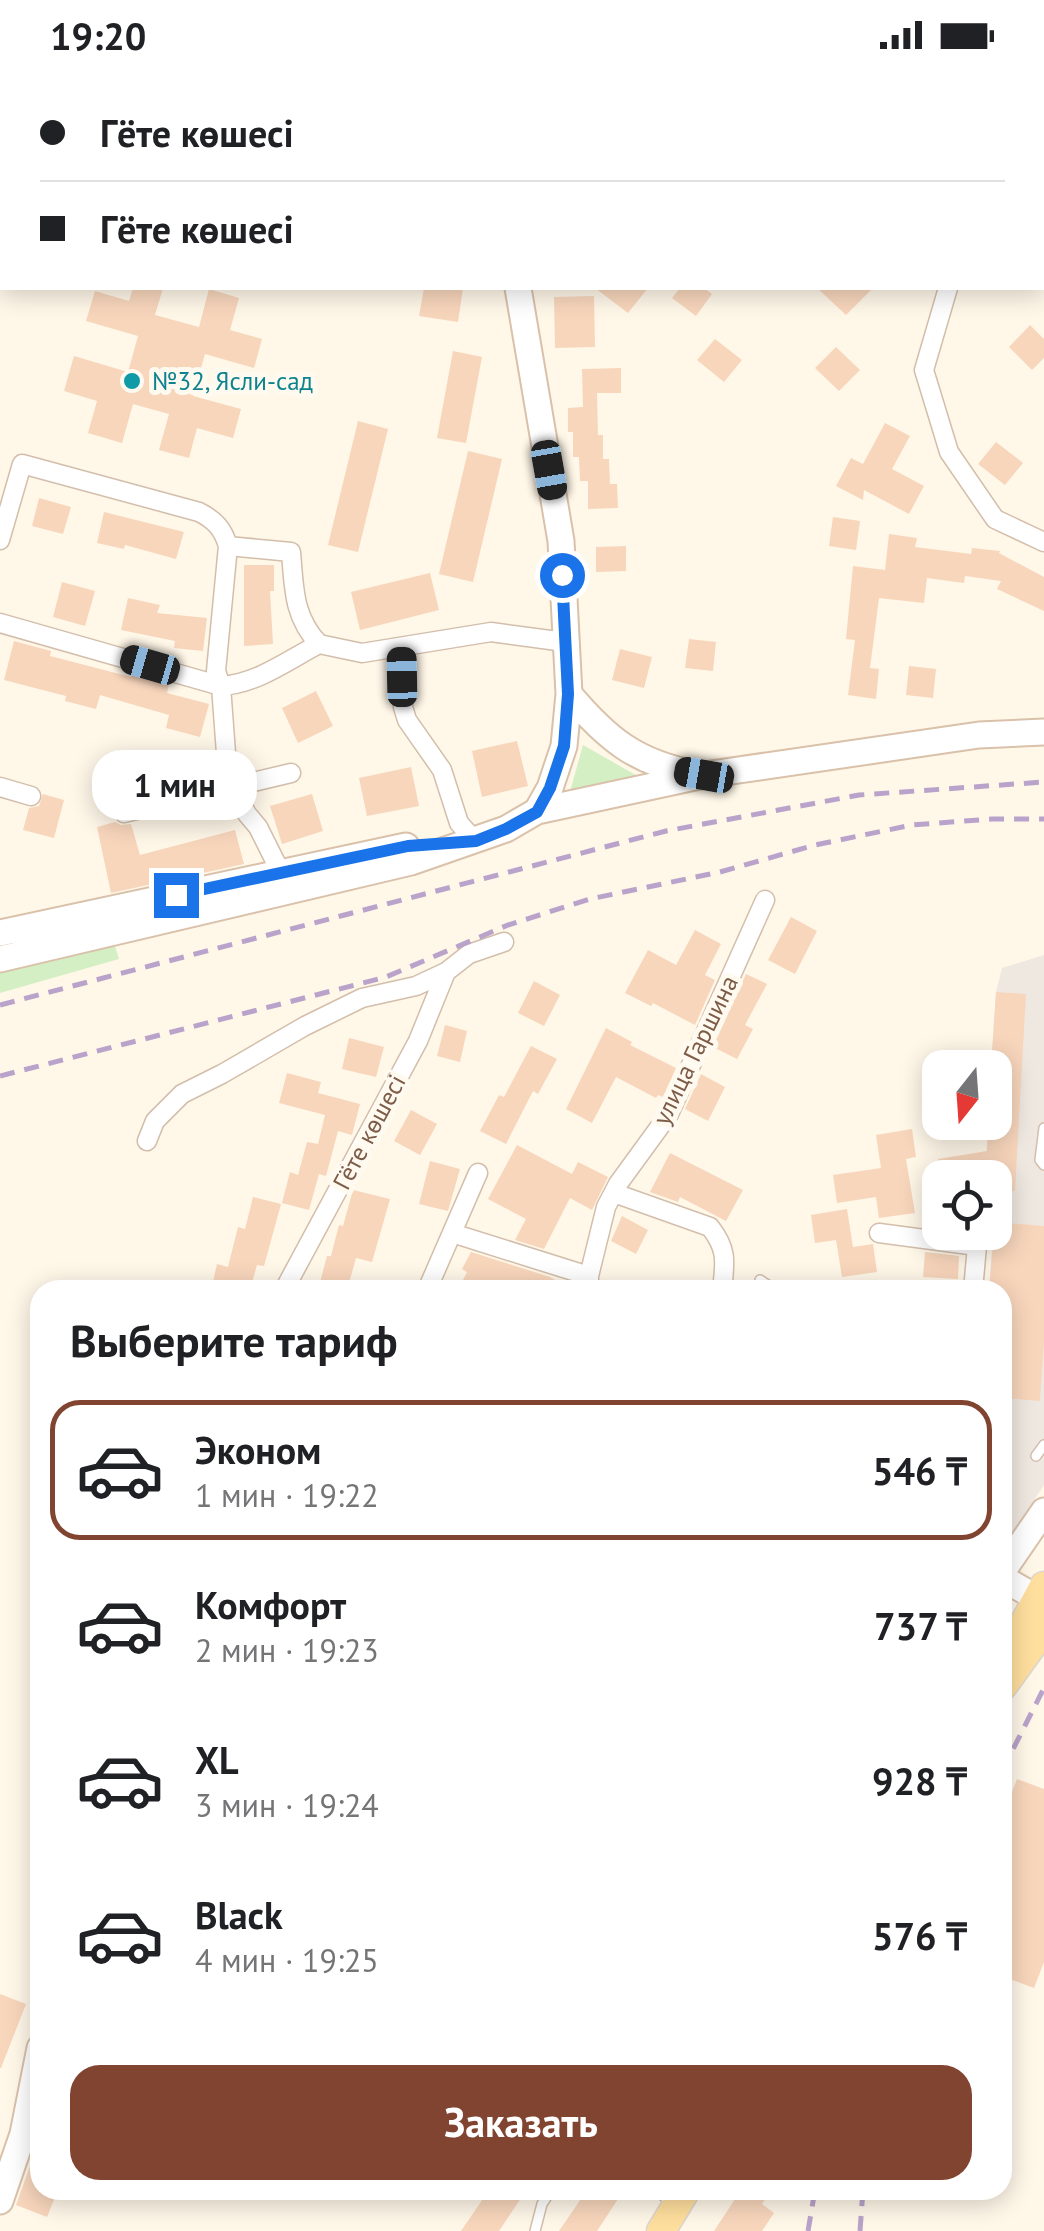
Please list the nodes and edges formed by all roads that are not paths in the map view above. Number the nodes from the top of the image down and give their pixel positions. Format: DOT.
graph roads {
  1 [pos="518,290"];
  2 [pos="947,290"];
  3 [pos="0,540"];
  4 [pos="1044,542"];
  5 [pos="228,546"];
  6 [pos="0,623"];
  7 [pos="565,642"];
  8 [pos="319,644"];
  9 [pos="402,647"];
  10 [pos="221,686"];
  11 [pos="568,694"];
  12 [pos="1044,732"];
  13 [pos="291,773"];
  14 [pos="704,775"];
  15 [pos="0,787"];
  16 [pos="232,787"];
  17 [pos="31,796"];
  18 [pos="537,812"];
  19 [pos="124,813"];
  20 [pos="476,841"];
  21 [pos="281,873"];
  22 [pos="764,900"];
  23 [pos="0,933"];
  24 [pos="504,942"];
  25 [pos="0,958"];
  26 [pos="446,972"];
  27 [pos="1044,1128"];
  28 [pos="146,1141"];
  29 [pos="1044,1165"];
  30 [pos="478,1173"];
  31 [pos="614,1193"];
  32 [pos="452,1233"];
  33 [pos="879,1233"];
  34 [pos="289,1280"];
  35 [pos="431,1280"];
  36 [pos="581,1280"];
  37 [pos="590,1280"];
  38 [pos="723,1280"];
  39 [pos="974,1280"];
  40 [pos="1044,1445"];
  41 [pos="1036,1456"];
  42 [pos="1044,1511"];
  43 [pos="1012,1560"];
  44 [pos="1012,1579"];
  45 [pos="1040,1592"];
  46 [pos="1044,1629"];
  47 [pos="1012,1646"];
  48 [pos="1012,1673"];
  49 [pos="30,2096"];
  50 [pos="545,2200"];
  51 [pos="671,2200"];
  52 [pos="0,2201"];
  53 [pos="535,2231"];
  54 [pos="660,2231"];
  1 -- 7 [label="main road"];
  2 -- 4 [label="street"];
  3 -- 5 [label="street"];
  5 -- 8 [label="street"];
  5 -- 10 [label="street"];
  6 -- 10 [label="street"];
  7 -- 9 [label="street"];
  7 -- 11 [label="main road"];
  8 -- 9 [label="street"];
  8 -- 10 [label="street"];
  9 -- 20 [label="street"];
  10 -- 16 [label="street"];
  11 -- 14 [label="main road"];
  11 -- 18 [label="main road"];
  12 -- 14 [label="main road"];
  13 -- 16 [label="street"];
  14 -- 18 [label="main road"];
  15 -- 17 [label="street"];
  16 -- 19 [label="street"];
  16 -- 21 [label="street"];
  18 -- 20 [label="main road"];
  20 -- 21 [label="main road"];
  20 -- 25 [label="main road"];
  21 -- 23 [label="main road"];
  22 -- 31 [label="street, улица Гаршина"];
  24 -- 26 [label="street"];
  26 -- 28 [label="street"];
  26 -- 34 [label="street, Гёте көшесі"];
  27 -- 29 [label="lane"];
  30 -- 32 [label="street"];
  31 -- 37 [label="street, улица Гаршина"];
  31 -- 38 [label="street"];
  32 -- 35 [label="street"];
  32 -- 36 [label="street, улица Гаршина"];
  33 -- 39 [label="street"];
  40 -- 41 [label="lane"];
  42 -- 43 [label="main road"];
  44 -- 45 [label="main road"];
  45 -- 47 [label="main road"];
  46 -- 48 [label="main road"];
  49 -- 52 [label="main road"];
  50 -- 53 [label="lane"];
  51 -- 54 [label="main road"];
}
